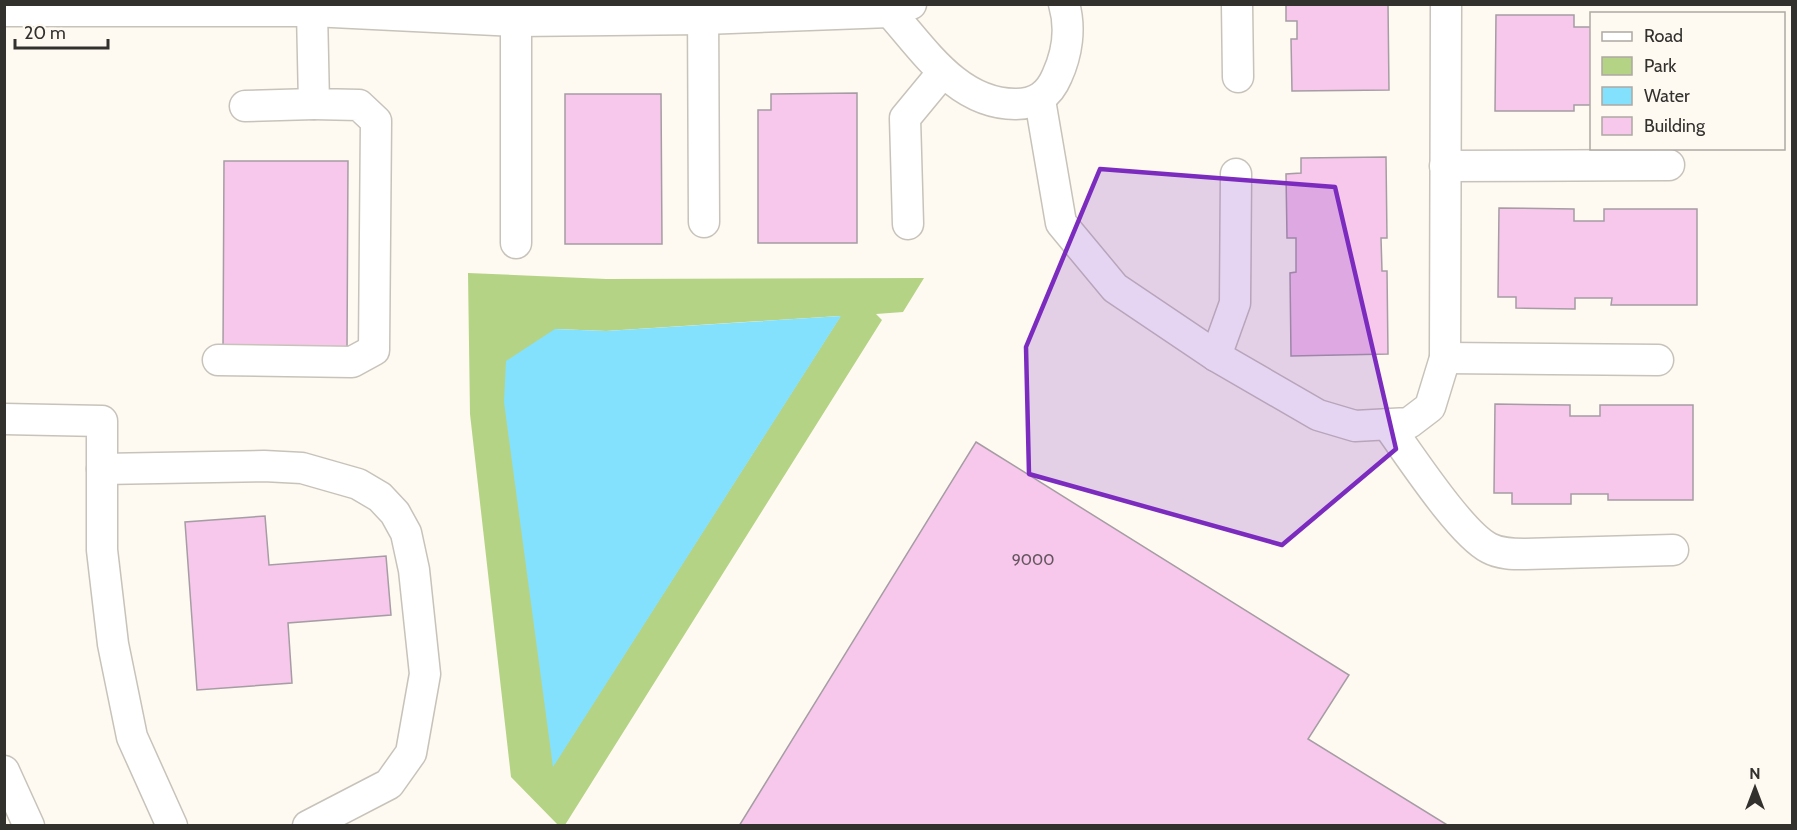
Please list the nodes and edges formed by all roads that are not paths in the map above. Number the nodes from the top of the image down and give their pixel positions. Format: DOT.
graph roads {
  1 [pos="1064,4"];
  2 [pos="1237,4"];
  3 [pos="1446,4"];
  4 [pos="897,7"];
  5 [pos="4,11"];
  6 [pos="312,11"];
  7 [pos="703,12"];
  8 [pos="516,21"];
  9 [pos="942,72"];
  10 [pos="1238,76"];
  11 [pos="1040,100"];
  12 [pos="314,104"];
  13 [pos="245,106"];
  14 [pos="1669,165"];
  15 [pos="1445,166"];
  16 [pos="1236,174"];
  17 [pos="704,222"];
  18 [pos="908,224"];
  19 [pos="516,243"];
  20 [pos="1216,356"];
  21 [pos="1445,358"];
  22 [pos="218,360"];
  23 [pos="1658,360"];
  24 [pos="4,419"];
  25 [pos="1387,424"];
  26 [pos="102,470"];
  27 [pos="1673,550"];
  28 [pos="4,771"];
  29 [pos="29,825"];
  30 [pos="172,825"];
  31 [pos="308,825"];
  1 -- 11 [label="street"];
  2 -- 10 [label="street"];
  3 -- 15 [label="street"];
  4 -- 7 [label="street"];
  4 -- 9 [label="street"];
  5 -- 6 [label="street"];
  6 -- 8 [label="street"];
  6 -- 12 [label="street"];
  7 -- 8 [label="street"];
  7 -- 17 [label="street"];
  8 -- 19 [label="street"];
  9 -- 11 [label="street"];
  9 -- 18 [label="street"];
  11 -- 20 [label="street"];
  12 -- 13 [label="street"];
  12 -- 22 [label="street"];
  14 -- 15 [label="street"];
  15 -- 21 [label="street"];
  16 -- 20 [label="street"];
  20 -- 25 [label="street"];
  21 -- 23 [label="street"];
  21 -- 25 [label="street"];
  24 -- 26 [label="street"];
  25 -- 27 [label="street"];
  26 -- 30 [label="street"];
  26 -- 31 [label="street"];
  28 -- 29 [label="street"];
}
